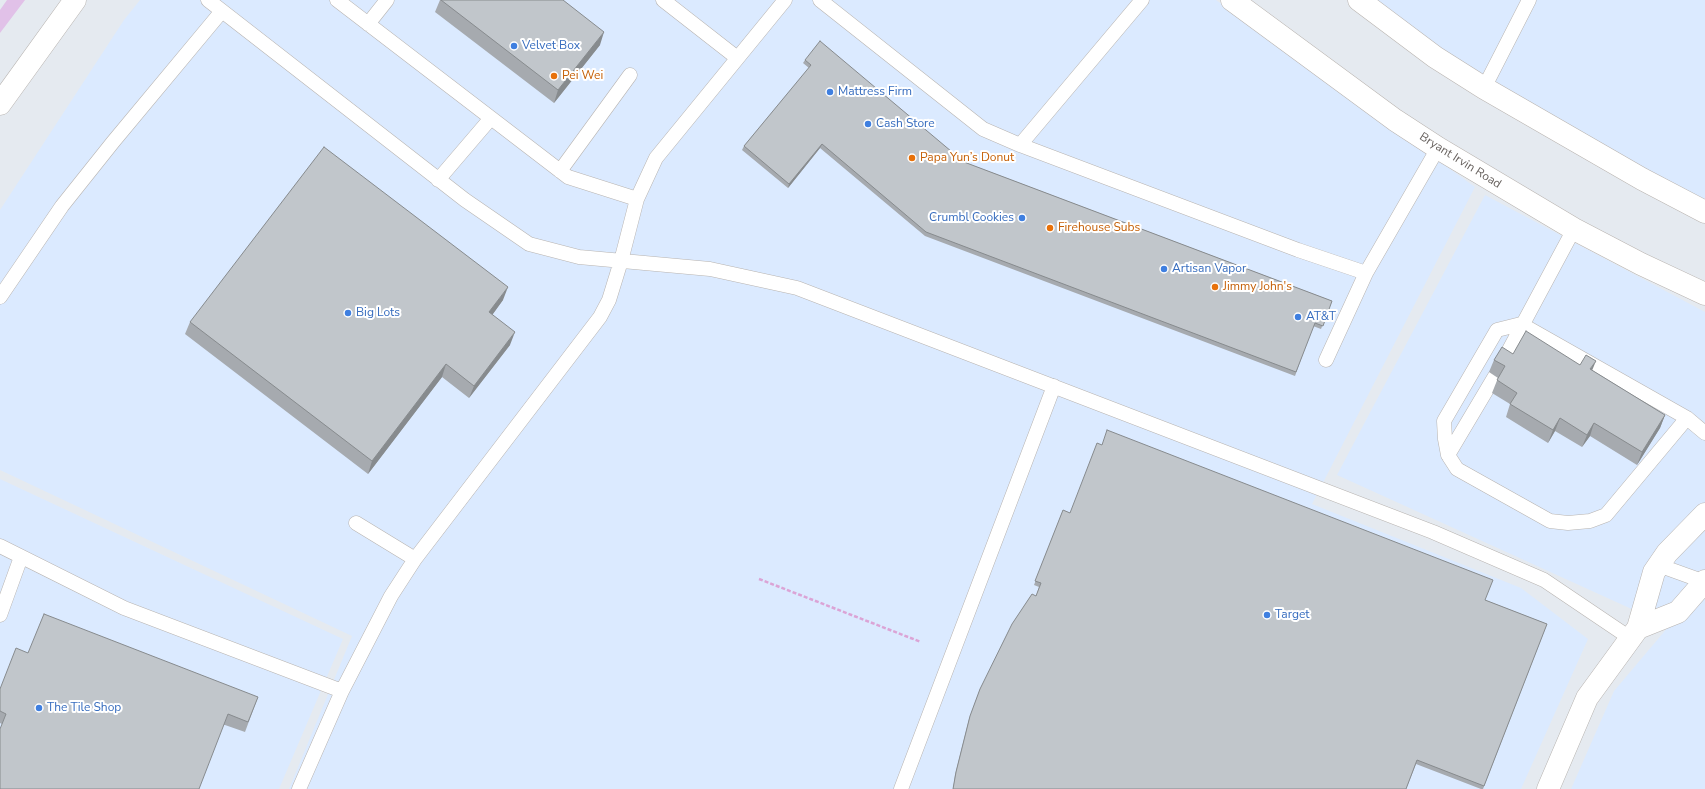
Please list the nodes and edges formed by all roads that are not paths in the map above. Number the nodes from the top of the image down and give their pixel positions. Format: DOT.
graph roads {
  1 [pos="75,0"];
  2 [pos="208,0"];
  3 [pos="337,0"];
  4 [pos="387,0"];
  5 [pos="663,0"];
  6 [pos="785,0"];
  7 [pos="820,0"];
  8 [pos="1142,0"];
  9 [pos="1232,0"];
  10 [pos="1359,0"];
  11 [pos="1529,0"];
  12 [pos="222,11"];
  13 [pos="368,24"];
  14 [pos="736,58"];
  15 [pos="630,75"];
  16 [pos="1484,88"];
  17 [pos="0,104"];
  18 [pos="491,118"];
  19 [pos="1020,145"];
  20 [pos="1438,148"];
  21 [pos="560,171"];
  22 [pos="438,180"];
  23 [pos="637,198"];
  24 [pos="1705,212"];
  25 [pos="1574,229"];
  26 [pos="621,261"];
  27 [pos="1366,273"];
  28 [pos="1705,294"];
  29 [pos="0,297"];
  30 [pos="1521,324"];
  31 [pos="1326,360"];
  32 [pos="1502,363"];
  33 [pos="1495,376"];
  34 [pos="1054,386"];
  35 [pos="1687,418"];
  36 [pos="1705,433"];
  37 [pos="1448,454"];
  38 [pos="1705,514"];
  39 [pos="356,523"];
  40 [pos="0,546"];
  41 [pos="21,557"];
  42 [pos="415,559"];
  43 [pos="1658,566"];
  44 [pos="1705,581"];
  45 [pos="0,615"];
  46 [pos="1634,633"];
  47 [pos="342,691"];
  48 [pos="299,789"];
  49 [pos="901,789"];
  50 [pos="1548,789"];
  1 -- 17 [label="main road"];
  2 -- 12 [label="lane"];
  3 -- 13 [label="lane"];
  4 -- 13 [label="lane"];
  5 -- 14 [label="lane"];
  6 -- 14 [label="lane"];
  7 -- 19 [label="lane"];
  8 -- 19 [label="lane"];
  9 -- 20 [label="main road, Bryant Irvin Road"];
  10 -- 16 [label="main road"];
  11 -- 16 [label="lane"];
  12 -- 22 [label="lane"];
  12 -- 29 [label="lane"];
  13 -- 18 [label="lane"];
  14 -- 23 [label="lane"];
  15 -- 21 [label="lane"];
  16 -- 24 [label="main road"];
  18 -- 21 [label="lane"];
  18 -- 22 [label="lane"];
  19 -- 27 [label="lane"];
  20 -- 25 [label="main road, Bryant Irvin Road"];
  20 -- 27 [label="lane"];
  21 -- 23 [label="lane"];
  22 -- 26 [label="lane"];
  23 -- 26 [label="lane"];
  25 -- 28 [label="main road, Bryant Irvin Road"];
  25 -- 30 [label="lane"];
  26 -- 34 [label="lane"];
  26 -- 42 [label="lane"];
  27 -- 31 [label="lane"];
  30 -- 32 [label="lane"];
  30 -- 35 [label="lane"];
  30 -- 37 [label="lane"];
  33 -- 37 [label="lane"];
  34 -- 46 [label="lane"];
  34 -- 49 [label="lane"];
  35 -- 36 [label="lane"];
  35 -- 37 [label="lane"];
  38 -- 43 [label="main road"];
  39 -- 42 [label="lane"];
  40 -- 41 [label="lane"];
  41 -- 45 [label="lane"];
  41 -- 47 [label="lane"];
  42 -- 47 [label="lane"];
  43 -- 44 [label="lane"];
  43 -- 46 [label="main road"];
  44 -- 46 [label="main road"];
  46 -- 50 [label="main road"];
  47 -- 48 [label="lane"];
}
